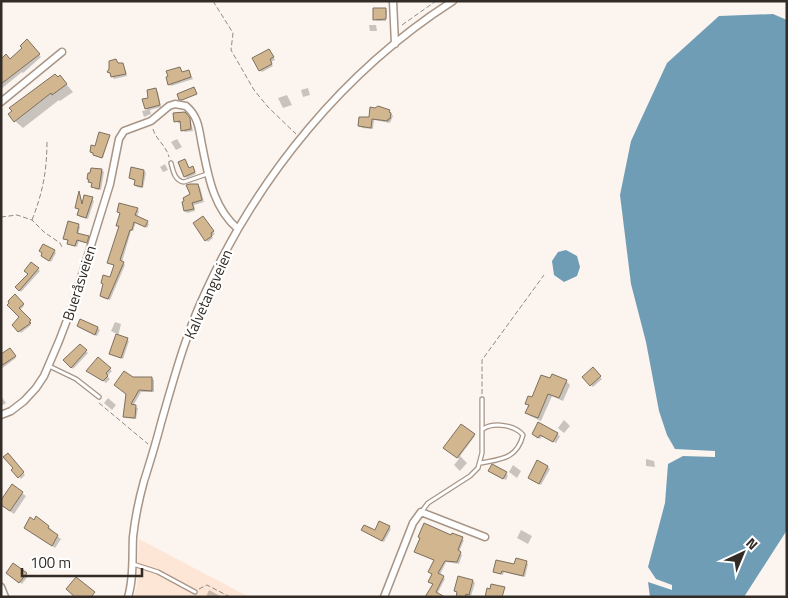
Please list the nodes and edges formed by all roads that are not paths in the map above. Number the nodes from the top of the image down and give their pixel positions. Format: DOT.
graph roads {
  1 [pos="393,1"];
  2 [pos="453,1"];
  3 [pos="395,44"];
  4 [pos="62,52"];
  5 [pos="1,102"];
  6 [pos="170,163"];
  7 [pos="208,174"];
  8 [pos="238,229"];
  9 [pos="49,365"];
  10 [pos="98,396"];
  11 [pos="482,400"];
  12 [pos="1,415"];
  13 [pos="483,429"];
  14 [pos="481,463"];
  15 [pos="421,512"];
  16 [pos="485,537"];
  17 [pos="132,564"];
  18 [pos="1,587"];
  19 [pos="195,592"];
  20 [pos="5,597"];
  21 [pos="128,597"];
  22 [pos="384,597"];
  1 -- 3 [label="street"];
  2 -- 3 [label="street, Kalvetangveien"];
  3 -- 8 [label="street, Kalvetangveien"];
  4 -- 5 [label="street"];
  6 -- 7 [label="lane"];
  7 -- 8 [label="street"];
  7 -- 9 [label="street, Bueråsveien"];
  8 -- 17 [label="street, Kalvetangveien"];
  9 -- 10 [label="lane"];
  9 -- 12 [label="street, Bueråsveien"];
  11 -- 13 [label="lane"];
  13 -- 14 [label="lane"];
  13 -- 14 [label="lane"];
  14 -- 15 [label="lane"];
  15 -- 16 [label="street"];
  15 -- 22 [label="street"];
  17 -- 19 [label="lane"];
  17 -- 21 [label="street, Kalvetangveien"];
  18 -- 20 [label="street"];
}
